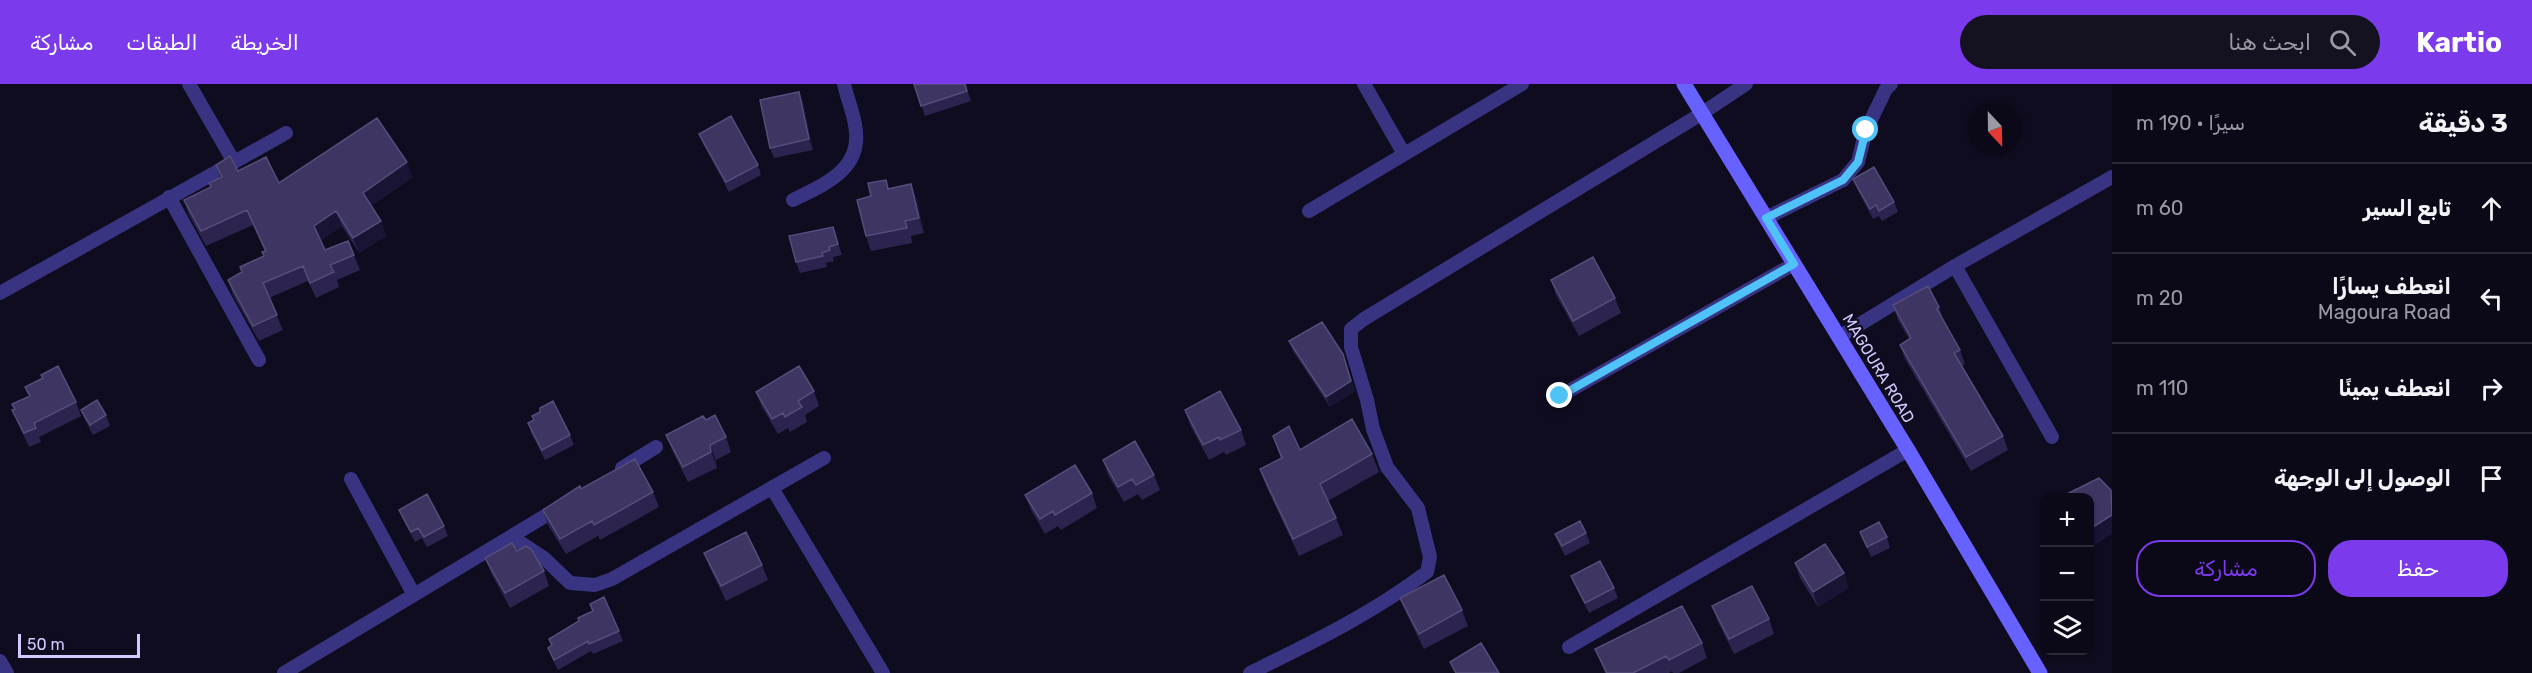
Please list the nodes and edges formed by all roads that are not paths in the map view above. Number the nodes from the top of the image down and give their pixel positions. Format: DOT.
graph roads {
  1 [pos="189,84"];
  2 [pos="844,84"];
  3 [pos="1364,84"];
  4 [pos="1522,84"];
  5 [pos="1684,84"];
  6 [pos="1746,84"];
  7 [pos="1891,84"];
  8 [pos="1701,114"];
  9 [pos="286,133"];
  10 [pos="1404,153"];
  11 [pos="234,162"];
  12 [pos="2112,177"];
  13 [pos="169,197"];
  14 [pos="793,200"];
  15 [pos="1309,210"];
  16 [pos="1766,218"];
  17 [pos="1794,264"];
  18 [pos="1955,266"];
  19 [pos="0,293"];
  20 [pos="1839,337"];
  21 [pos="259,360"];
  22 [pos="1560,396"];
  23 [pos="2052,436"];
  24 [pos="656,447"];
  25 [pos="1908,450"];
  26 [pos="824,458"];
  27 [pos="608,477"];
  28 [pos="351,478"];
  29 [pos="772,488"];
  30 [pos="570,501"];
  31 [pos="512,537"];
  32 [pos="414,595"];
  33 [pos="1569,647"];
  34 [pos="0,661"];
  35 [pos="7,673"];
  36 [pos="284,673"];
  37 [pos="883,673"];
  38 [pos="1250,673"];
  39 [pos="2040,673"];
  1 -- 11 [label="street"];
  2 -- 14 [label="street"];
  3 -- 10 [label="street"];
  4 -- 10 [label="street"];
  5 -- 8 [label="street, MAGOURA ROAD"];
  6 -- 8 [label="street"];
  7 -- 16 [label="street"];
  8 -- 16 [label="street, MAGOURA ROAD"];
  8 -- 38 [label="street"];
  9 -- 11 [label="street"];
  10 -- 15 [label="street"];
  11 -- 13 [label="street"];
  12 -- 18 [label="street"];
  13 -- 19 [label="street"];
  13 -- 21 [label="street"];
  16 -- 17 [label="street, MAGOURA ROAD"];
  17 -- 20 [label="street, MAGOURA ROAD"];
  17 -- 22 [label="street"];
  18 -- 20 [label="street"];
  18 -- 23 [label="street"];
  20 -- 25 [label="street, MAGOURA ROAD"];
  24 -- 27 [label="street"];
  25 -- 33 [label="street"];
  25 -- 39 [label="street, MAGOURA ROAD"];
  26 -- 29 [label="street"];
  28 -- 32 [label="street"];
  29 -- 31 [label="street"];
  29 -- 37 [label="street"];
  30 -- 31 [label="street"];
  31 -- 32 [label="street"];
  32 -- 36 [label="street"];
  34 -- 35 [label="street"];
}
